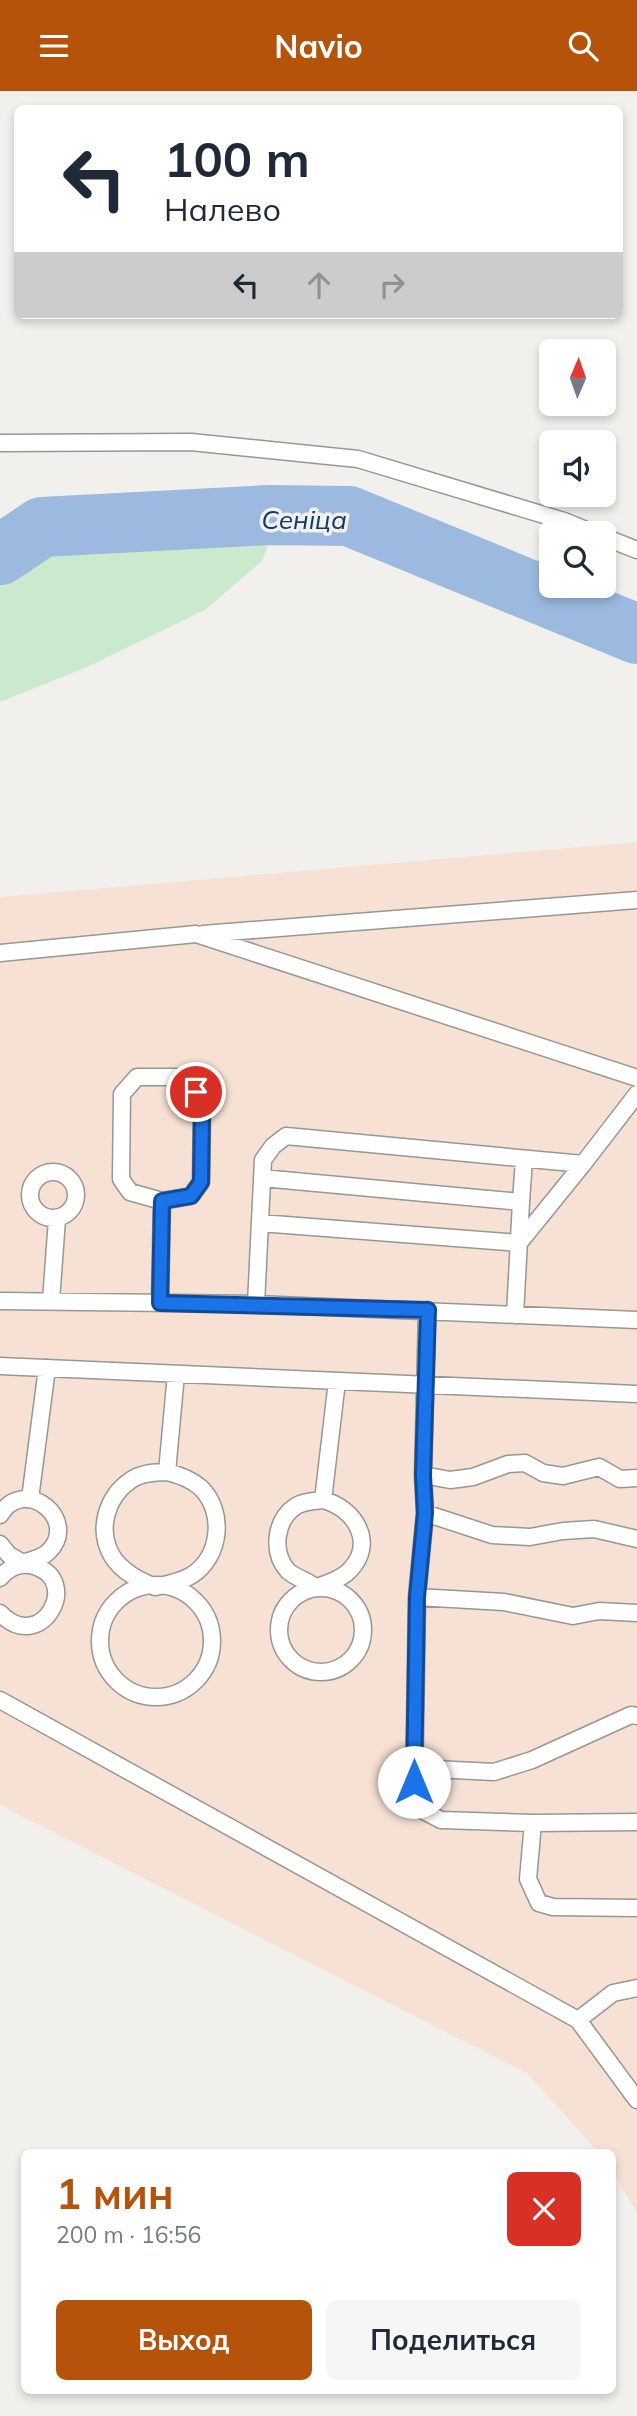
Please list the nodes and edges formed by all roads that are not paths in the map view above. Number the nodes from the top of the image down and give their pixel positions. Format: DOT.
graph roads {
  1 [pos="0,443"];
  2 [pos="564,521"];
  3 [pos="616,542"];
  4 [pos="637,550"];
  5 [pos="637,900"];
  6 [pos="196,934"];
  7 [pos="0,953"];
  8 [pos="637,1077"];
  9 [pos="637,1094"];
  10 [pos="524,1159"];
  11 [pos="583,1164"];
  12 [pos="262,1178"];
  13 [pos="162,1201"];
  14 [pos="521,1202"];
  15 [pos="57,1219"];
  16 [pos="260,1223"];
  17 [pos="519,1243"];
  18 [pos="0,1301"];
  19 [pos="51,1301"];
  20 [pos="160,1303"];
  21 [pos="256,1304"];
  22 [pos="428,1310"];
  23 [pos="515,1315"];
  24 [pos="637,1320"];
  25 [pos="0,1366"];
  26 [pos="47,1368"];
  27 [pos="176,1374"];
  28 [pos="337,1381"];
  29 [pos="426,1385"];
  30 [pos="637,1394"];
  31 [pos="167,1472"];
  32 [pos="423,1475"];
  33 [pos="637,1478"];
  34 [pos="30,1499"];
  35 [pos="323,1500"];
  36 [pos="425,1513"];
  37 [pos="0,1515"];
  38 [pos="637,1539"];
  39 [pos="0,1544"];
  40 [pos="23,1563"];
  41 [pos="0,1578"];
  42 [pos="155,1587"];
  43 [pos="316,1588"];
  44 [pos="417,1597"];
  45 [pos="0,1613"];
  46 [pos="637,1613"];
  47 [pos="0,1700"];
  48 [pos="637,1716"];
  49 [pos="414,1768"];
  50 [pos="637,1822"];
  51 [pos="533,1823"];
  52 [pos="637,1908"];
  53 [pos="637,1988"];
  54 [pos="578,2019"];
  55 [pos="637,2100"];
  1 -- 2 [label="lane"];
  3 -- 4 [label="lane"];
  5 -- 6 [label="lane"];
  6 -- 7 [label="lane"];
  6 -- 8 [label="lane"];
  9 -- 11 [label="lane"];
  10 -- 11 [label="lane"];
  10 -- 12 [label="lane"];
  10 -- 14 [label="lane"];
  11 -- 17 [label="lane"];
  12 -- 14 [label="lane"];
  12 -- 16 [label="lane"];
  13 -- 13 [label="lane"];
  13 -- 20 [label="lane"];
  14 -- 17 [label="lane"];
  15 -- 19 [label="lane"];
  16 -- 17 [label="lane"];
  16 -- 21 [label="lane"];
  17 -- 23 [label="lane"];
  18 -- 19 [label="lane"];
  19 -- 20 [label="lane"];
  20 -- 21 [label="lane"];
  21 -- 22 [label="lane"];
  22 -- 23 [label="lane"];
  22 -- 29 [label="lane"];
  23 -- 24 [label="lane"];
  25 -- 26 [label="lane"];
  26 -- 27 [label="lane"];
  26 -- 34 [label="lane"];
  27 -- 28 [label="lane"];
  27 -- 31 [label="lane"];
  28 -- 29 [label="lane"];
  28 -- 35 [label="lane"];
  29 -- 30 [label="lane"];
  29 -- 32 [label="lane"];
  31 -- 42 [label="lane"];
  31 -- 42 [label="lane"];
  32 -- 33 [label="lane"];
  32 -- 36 [label="lane"];
  34 -- 37 [label="lane"];
  34 -- 40 [label="lane"];
  35 -- 43 [label="lane"];
  35 -- 43 [label="lane"];
  36 -- 38 [label="lane"];
  36 -- 44 [label="lane"];
  39 -- 40 [label="lane"];
  40 -- 41 [label="lane"];
  40 -- 45 [label="lane"];
  42 -- 42 [label="lane"];
  43 -- 43 [label="lane"];
  44 -- 46 [label="lane"];
  44 -- 49 [label="lane"];
  47 -- 54 [label="lane"];
  48 -- 49 [label="lane"];
  49 -- 51 [label="lane"];
  50 -- 51 [label="lane"];
  51 -- 52 [label="lane"];
  53 -- 54 [label="lane"];
  54 -- 55 [label="lane"];
}
